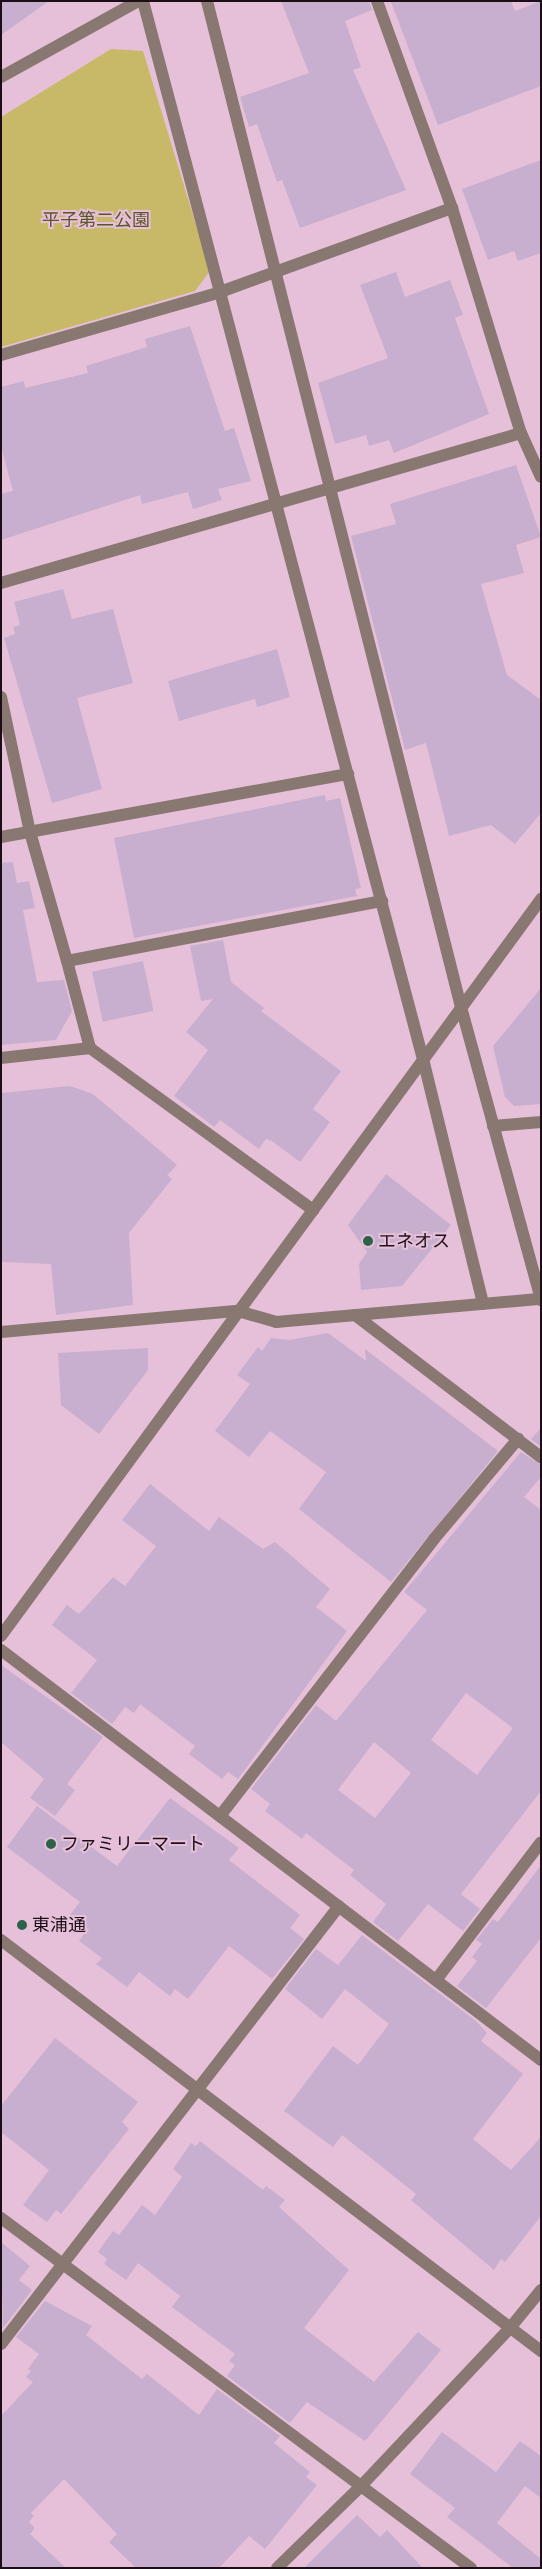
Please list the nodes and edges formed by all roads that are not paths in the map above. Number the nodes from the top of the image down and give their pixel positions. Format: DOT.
graph roads {
  1 [pos="138,1"];
  2 [pos="143,1"];
  3 [pos="207,1"];
  4 [pos="377,1"];
  5 [pos="1,78"];
  6 [pos="452,208"];
  7 [pos="275,272"];
  8 [pos="220,292"];
  9 [pos="1,356"];
  10 [pos="522,433"];
  11 [pos="541,477"];
  12 [pos="329,487"];
  13 [pos="276,502"];
  14 [pos="1,583"];
  15 [pos="1,697"];
  16 [pos="348,774"];
  17 [pos="30,832"];
  18 [pos="1,837"];
  19 [pos="541,900"];
  20 [pos="382,901"];
  21 [pos="67,961"];
  22 [pos="461,1007"];
  23 [pos="90,1048"];
  24 [pos="1,1058"];
  25 [pos="423,1059"];
  26 [pos="541,1122"];
  27 [pos="493,1126"];
  28 [pos="313,1210"];
  29 [pos="540,1299"];
  30 [pos="483,1304"];
  31 [pos="238,1312"];
  32 [pos="355,1314"];
  33 [pos="1,1332"];
  34 [pos="518,1439"];
  35 [pos="541,1457"];
  36 [pos="1,1636"];
  37 [pos="1,1650"];
  38 [pos="220,1816"];
  39 [pos="541,1842"];
  40 [pos="339,1906"];
  41 [pos="1,1940"];
  42 [pos="436,1980"];
  43 [pos="541,2060"];
  44 [pos="197,2090"];
  45 [pos="1,2218"];
  46 [pos="62,2265"];
  47 [pos="541,2290"];
  48 [pos="510,2328"];
  49 [pos="1,2344"];
  50 [pos="541,2351"];
  51 [pos="362,2485"];
  52 [pos="277,2568"];
  53 [pos="471,2568"];
  1 -- 5 [label="street"];
  2 -- 8 [label="street"];
  3 -- 7 [label="street"];
  4 -- 6 [label="street"];
  6 -- 7 [label="street"];
  6 -- 10 [label="street"];
  7 -- 8 [label="street"];
  7 -- 12 [label="street"];
  8 -- 9 [label="street"];
  8 -- 13 [label="street"];
  10 -- 11 [label="street"];
  10 -- 12 [label="street"];
  12 -- 13 [label="street"];
  12 -- 22 [label="street"];
  13 -- 14 [label="street"];
  13 -- 16 [label="street"];
  15 -- 17 [label="street"];
  16 -- 17 [label="street"];
  16 -- 20 [label="street"];
  17 -- 18 [label="street"];
  17 -- 21 [label="street"];
  19 -- 22 [label="street"];
  20 -- 21 [label="street"];
  20 -- 25 [label="street"];
  21 -- 23 [label="street"];
  22 -- 25 [label="street"];
  22 -- 27 [label="street"];
  23 -- 24 [label="street"];
  23 -- 28 [label="street"];
  25 -- 28 [label="street"];
  25 -- 30 [label="street"];
  26 -- 27 [label="street"];
  27 -- 29 [label="street"];
  28 -- 31 [label="street"];
  29 -- 30 [label="street"];
  30 -- 32 [label="street"];
  31 -- 32 [label="street"];
  31 -- 33 [label="street"];
  31 -- 36 [label="street"];
  32 -- 34 [label="street"];
  34 -- 35 [label="street"];
  34 -- 38 [label="street"];
  37 -- 38 [label="street"];
  38 -- 40 [label="street"];
  39 -- 42 [label="street"];
  40 -- 42 [label="street"];
  40 -- 44 [label="street"];
  41 -- 44 [label="street"];
  42 -- 43 [label="street"];
  44 -- 46 [label="street"];
  44 -- 48 [label="street"];
  45 -- 46 [label="street"];
  46 -- 49 [label="street"];
  46 -- 51 [label="street"];
  47 -- 48 [label="street"];
  48 -- 50 [label="street"];
  48 -- 51 [label="street"];
  51 -- 52 [label="street"];
  51 -- 53 [label="street"];
}
